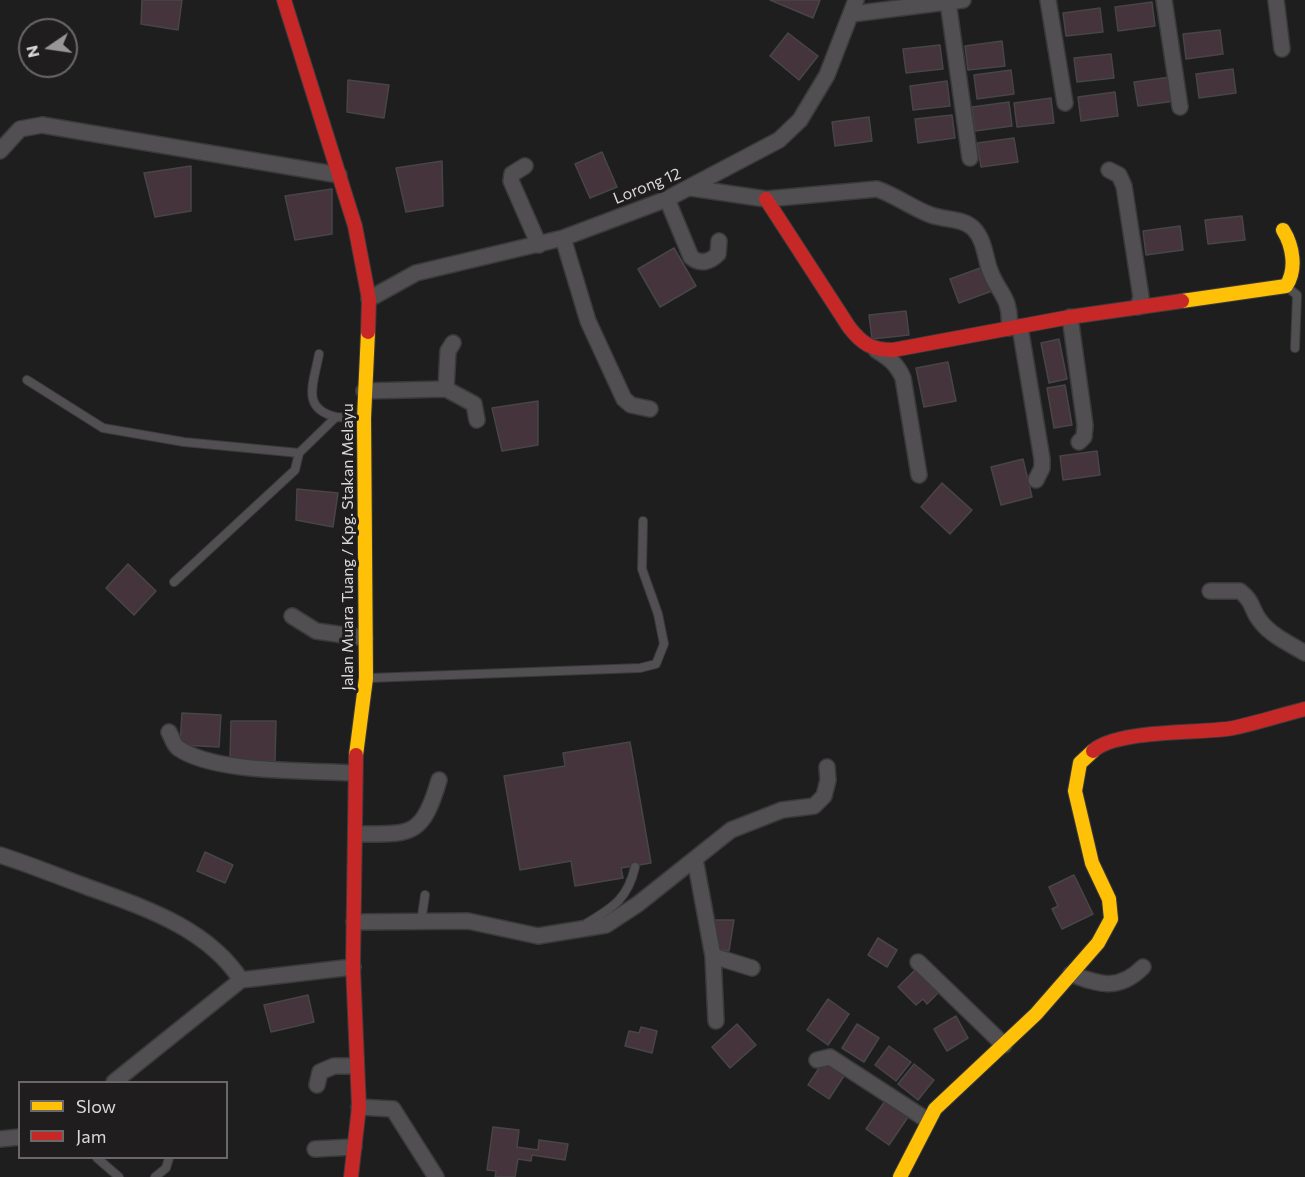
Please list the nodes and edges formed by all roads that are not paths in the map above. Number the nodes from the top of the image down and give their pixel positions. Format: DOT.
graph roads {
  1 [pos="284,0"];
  2 [pos="1048,0"];
  3 [pos="1164,0"];
  4 [pos="1276,0"];
  5 [pos="956,1"];
  6 [pos="854,7"];
  7 [pos="1282,49"];
  8 [pos="1065,103"];
  9 [pos="1180,107"];
  10 [pos="0,151"];
  11 [pos="970,158"];
  12 [pos="525,166"];
  13 [pos="1108,170"];
  14 [pos="339,175"];
  15 [pos="692,188"];
  16 [pos="667,199"];
  17 [pos="766,199"];
  18 [pos="1283,230"];
  19 [pos="563,238"];
  20 [pos="719,241"];
  21 [pos="539,245"];
  22 [pos="1286,286"];
  23 [pos="369,299"];
  24 [pos="1138,307"];
  25 [pos="1070,317"];
  26 [pos="1015,327"];
  27 [pos="453,343"];
  28 [pos="1295,348"];
  29 [pos="876,350"];
  30 [pos="318,354"];
  31 [pos="27,380"];
  32 [pos="446,389"];
  33 [pos="364,391"];
  34 [pos="650,408"];
  35 [pos="336,417"];
  36 [pos="364,418"];
  37 [pos="477,420"];
  38 [pos="1079,442"];
  39 [pos="299,453"];
  40 [pos="919,475"];
  41 [pos="1036,480"];
  42 [pos="643,520"];
  43 [pos="174,582"];
  44 [pos="1210,591"];
  45 [pos="292,616"];
  46 [pos="365,638"];
  47 [pos="1305,653"];
  48 [pos="366,678"];
  49 [pos="1305,709"];
  50 [pos="169,732"];
  51 [pos="828,767"];
  52 [pos="354,773"];
  53 [pos="439,780"];
  54 [pos="356,834"];
  55 [pos="0,855"];
  56 [pos="695,860"];
  57 [pos="635,867"];
  58 [pos="425,895"];
  59 [pos="354,922"];
  60 [pos="421,922"];
  61 [pos="573,932"];
  62 [pos="712,956"];
  63 [pos="918,962"];
  64 [pos="353,966"];
  65 [pos="1143,967"];
  66 [pos="752,968"];
  67 [pos="1071,974"];
  68 [pos="241,980"];
  69 [pos="716,1021"];
  70 [pos="1004,1045"];
  71 [pos="817,1060"];
  72 [pos="357,1066"];
  73 [pos="116,1081"];
  74 [pos="317,1085"];
  75 [pos="359,1107"];
  76 [pos="927,1120"];
  77 [pos="18,1137"];
  78 [pos="0,1139"];
  79 [pos="354,1147"];
  80 [pos="315,1149"];
  81 [pos="99,1159"];
  82 [pos="169,1159"];
  83 [pos="119,1177"];
  84 [pos="155,1177"];
  85 [pos="351,1177"];
  86 [pos="436,1177"];
  87 [pos="900,1177"];
  1 -- 14 [label="street, Jalan Muara Tuang / Kpg. Stakan Melayu"];
  2 -- 8 [label="street"];
  3 -- 9 [label="street"];
  4 -- 7 [label="street"];
  5 -- 6 [label="street"];
  5 -- 11 [label="street"];
  6 -- 15 [label="street, Lorong 12"];
  10 -- 14 [label="street"];
  12 -- 21 [label="street"];
  13 -- 24 [label="street"];
  14 -- 23 [label="street, Jalan Muara Tuang / Kpg. Stakan Melayu"];
  15 -- 16 [label="street, Lorong 12"];
  15 -- 17 [label="street"];
  16 -- 19 [label="street, Lorong 12"];
  16 -- 20 [label="street"];
  17 -- 26 [label="street"];
  17 -- 29 [label="street"];
  18 -- 22 [label="street"];
  19 -- 21 [label="street, Lorong 12"];
  19 -- 34 [label="street"];
  21 -- 23 [label="street, Lorong 12"];
  22 -- 24 [label="street"];
  22 -- 28 [label="lane"];
  23 -- 33 [label="street, Jalan Muara Tuang / Kpg. Stakan Melayu"];
  24 -- 25 [label="street"];
  25 -- 26 [label="street"];
  25 -- 38 [label="street"];
  26 -- 29 [label="street"];
  26 -- 41 [label="street"];
  27 -- 32 [label="street"];
  29 -- 40 [label="street"];
  30 -- 35 [label="lane"];
  31 -- 39 [label="lane"];
  32 -- 33 [label="street"];
  32 -- 37 [label="street"];
  33 -- 36 [label="street, Jalan Muara Tuang / Kpg. Stakan Melayu"];
  35 -- 36 [label="lane"];
  35 -- 39 [label="lane"];
  36 -- 46 [label="street, Jalan Muara Tuang / Kpg. Stakan Melayu"];
  39 -- 43 [label="lane"];
  42 -- 48 [label="lane"];
  44 -- 47 [label="street"];
  45 -- 46 [label="street"];
  46 -- 48 [label="street, Jalan Muara Tuang / Kpg. Stakan Melayu"];
  48 -- 52 [label="street, Jalan Muara Tuang / Kpg. Stakan Melayu"];
  49 -- 67 [label="street"];
  50 -- 52 [label="street"];
  51 -- 56 [label="street"];
  52 -- 54 [label="street, Jalan Muara Tuang / Kpg. Stakan Melayu"];
  53 -- 54 [label="street"];
  54 -- 59 [label="street, Jalan Muara Tuang / Kpg. Stakan Melayu"];
  55 -- 68 [label="street"];
  56 -- 61 [label="street"];
  56 -- 62 [label="street"];
  57 -- 61 [label="lane"];
  58 -- 60 [label="lane"];
  59 -- 60 [label="street"];
  59 -- 64 [label="street, Jalan Muara Tuang / Kpg. Stakan Melayu"];
  60 -- 61 [label="street"];
  62 -- 66 [label="street"];
  62 -- 69 [label="street"];
  63 -- 70 [label="street"];
  64 -- 68 [label="street"];
  64 -- 72 [label="street, Jalan Muara Tuang / Kpg. Stakan Melayu"];
  65 -- 67 [label="street"];
  67 -- 70 [label="street"];
  68 -- 73 [label="street"];
  70 -- 76 [label="street"];
  71 -- 76 [label="street"];
  72 -- 74 [label="street"];
  72 -- 75 [label="street, Jalan Muara Tuang / Kpg. Stakan Melayu"];
  75 -- 79 [label="street, Jalan Muara Tuang / Kpg. Stakan Melayu"];
  75 -- 86 [label="street"];
  76 -- 87 [label="street"];
  77 -- 78 [label="street"];
  79 -- 80 [label="street"];
  79 -- 85 [label="street, Jalan Muara Tuang / Kpg. Stakan Melayu"];
  81 -- 83 [label="lane"];
  82 -- 84 [label="lane"];
}
